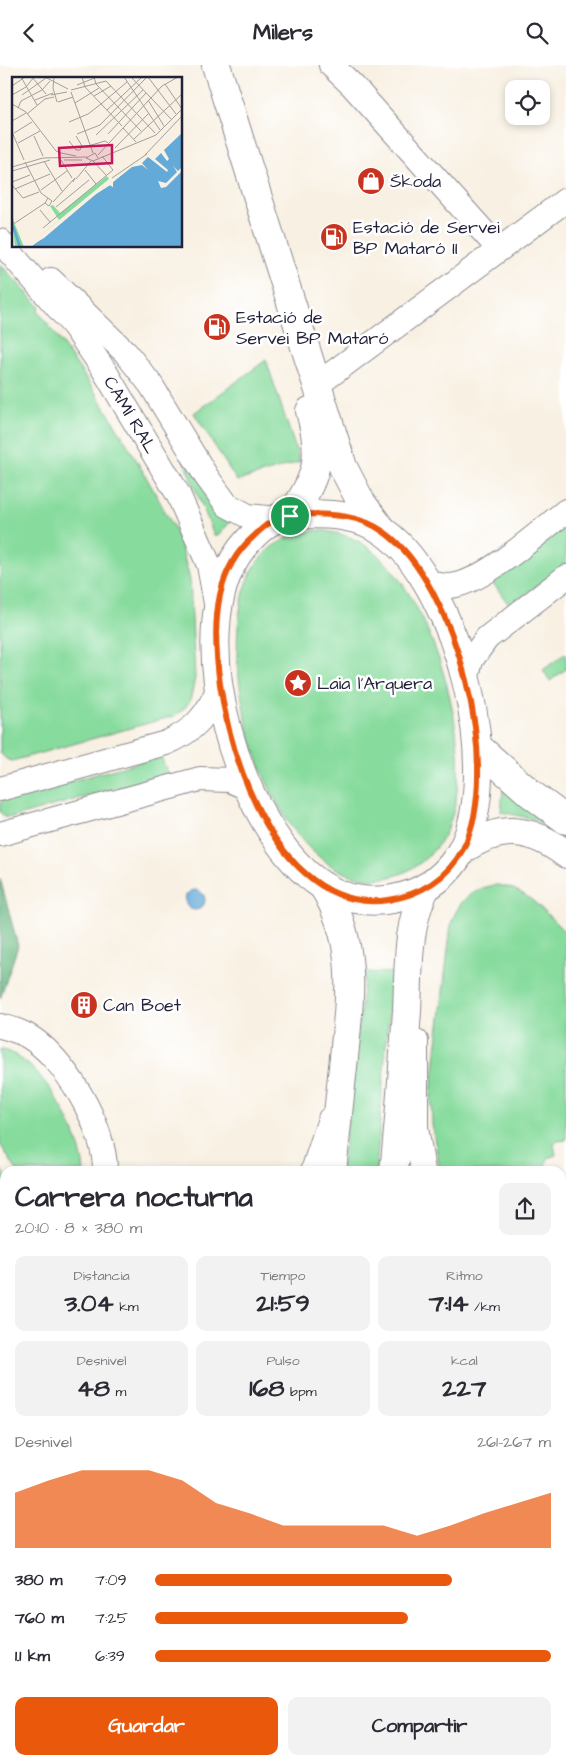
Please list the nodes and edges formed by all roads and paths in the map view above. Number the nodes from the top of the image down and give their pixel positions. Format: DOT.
graph roads {
  1 [pos="198,65"];
  2 [pos="216,65"];
  3 [pos="332,65"];
  4 [pos="566,200"];
  5 [pos="0,236"];
  6 [pos="0,241"];
  7 [pos="12,246"];
  8 [pos="13,247"];
  9 [pos="499,249"];
  10 [pos="318,384"];
  11 [pos="566,511"];
  12 [pos="283,517"];
  13 [pos="380,529"];
  14 [pos="566,577"];
  15 [pos="427,583"];
  16 [pos="217,610"];
  17 [pos="466,680"];
  18 [pos="220,687"];
  19 [pos="476,746"];
  20 [pos="248,788"];
  21 [pos="0,789"];
  22 [pos="566,820"];
  23 [pos="0,833"];
  24 [pos="462,850"];
  25 [pos="566,853"];
  26 [pos="323,887"];
  27 [pos="426,887"];
  28 [pos="407,998"];
  29 [pos="0,1026"];
  30 [pos="342,1079"];
  31 [pos="106,1166"];
  32 [pos="315,1166"];
  33 [pos="333,1166"];
  34 [pos="395,1166"];
  35 [pos="422,1166"];
  1 -- 12 [label="main road"];
  2 -- 10 [label="main road"];
  3 -- 9 [label="street"];
  4 -- 9 [label="street"];
  5 -- 7 [label="street, CAMÍ RAL"];
  6 -- 16 [label="street, CAMÍ RAL"];
  8 -- 12 [label="street, CAMÍ RAL"];
  9 -- 10 [label="street"];
  10 -- 13 [label="main road"];
  11 -- 15 [label="street"];
  12 -- 13 [label="main road"];
  12 -- 16 [label="main road"];
  13 -- 15 [label="main road"];
  14 -- 17 [label="street"];
  15 -- 17 [label="main road"];
  16 -- 18 [label="main road"];
  17 -- 19 [label="main road"];
  18 -- 20 [label="main road"];
  18 -- 21 [label="street"];
  19 -- 22 [label="main road"];
  19 -- 24 [label="main road"];
  20 -- 23 [label="street"];
  20 -- 26 [label="main road"];
  24 -- 25 [label="main road"];
  24 -- 27 [label="main road"];
  26 -- 27 [label="main road"];
  26 -- 30 [label="main road"];
  27 -- 28 [label="main road"];
  28 -- 34 [label="main road"];
  28 -- 35 [label="street"];
  29 -- 31 [label="street"];
  30 -- 32 [label="street"];
  30 -- 33 [label="main road"];
}
